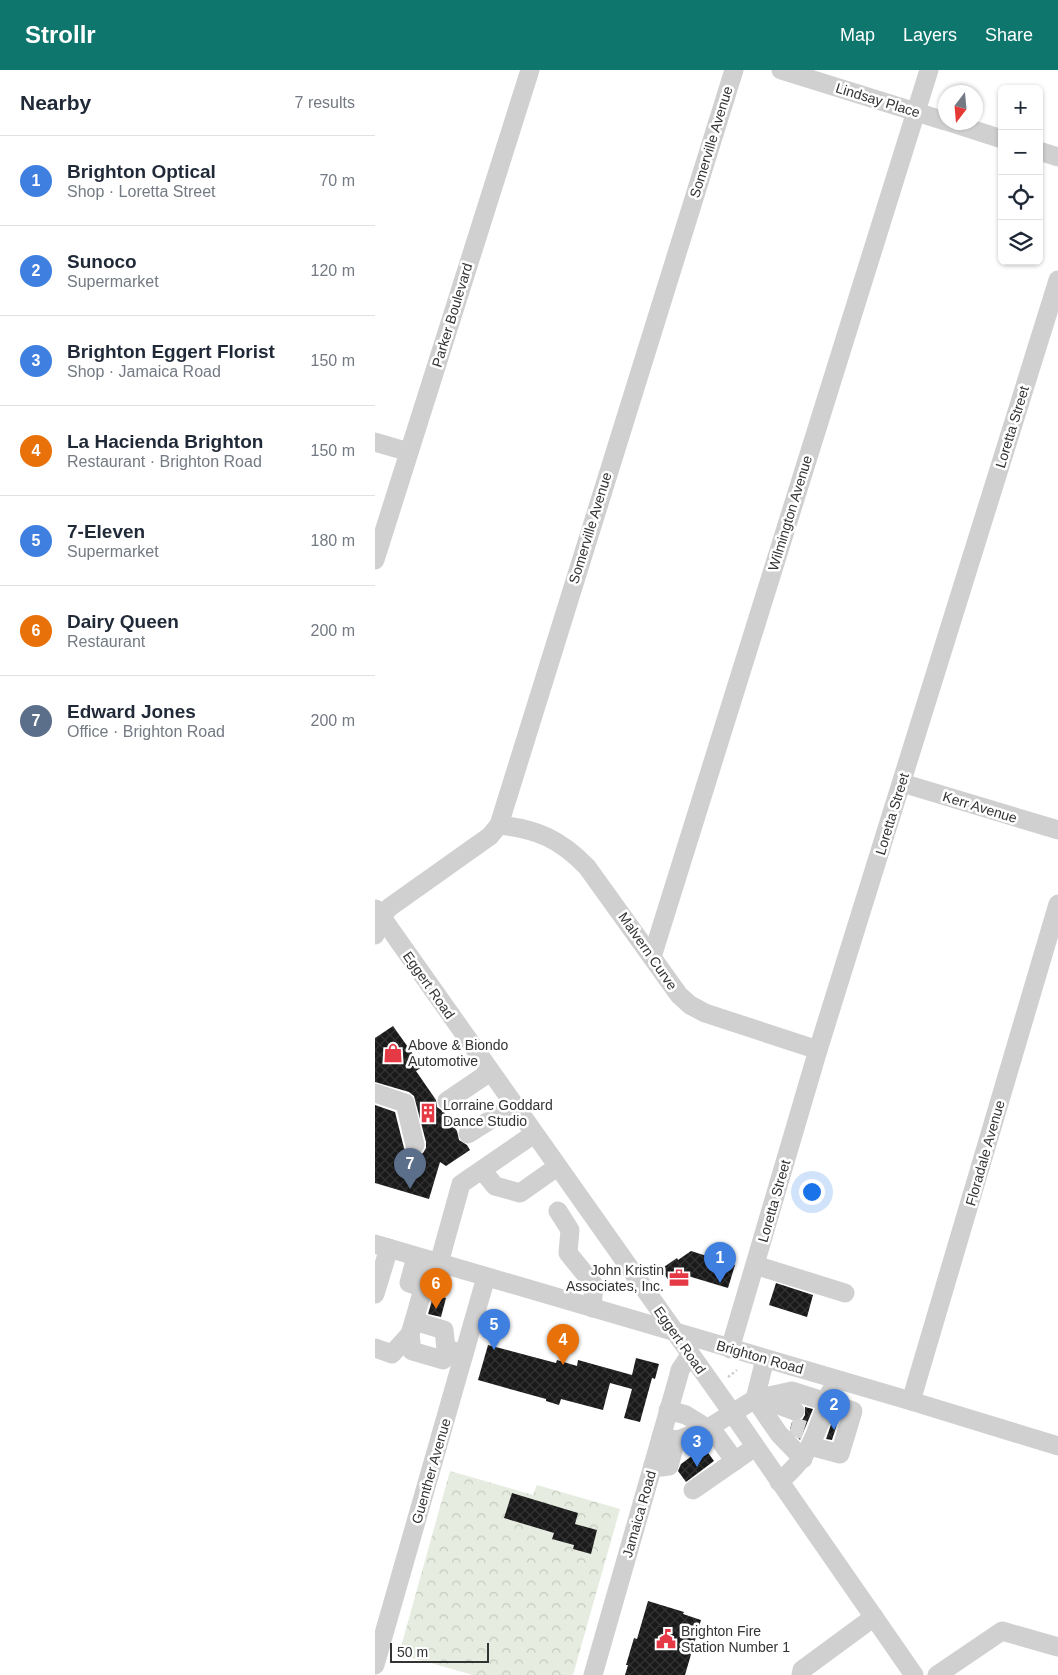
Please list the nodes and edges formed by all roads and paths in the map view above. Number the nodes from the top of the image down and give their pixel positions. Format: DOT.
graph roads {
  1 [pos="529,70"];
  2 [pos="734,70"];
  3 [pos="781,70"];
  4 [pos="929,70"];
  5 [pos="916,112"];
  6 [pos="938,119"];
  7 [pos="974,130"];
  8 [pos="998,138"];
  9 [pos="1043,152"];
  10 [pos="1058,157"];
  11 [pos="1058,280"];
  12 [pos="375,442"];
  13 [pos="409,452"];
  14 [pos="375,560"];
  15 [pos="902,783"];
  16 [pos="499,826"];
  17 [pos="1058,830"];
  18 [pos="1058,904"];
  19 [pos="378,912"];
  20 [pos="375,935"];
  21 [pos="652,957"];
  22 [pos="818,1050"];
  23 [pos="490,1072"];
  24 [pos="375,1093"];
  25 [pos="447,1101"];
  26 [pos="513,1105"];
  27 [pos="469,1134"];
  28 [pos="534,1134"];
  29 [pos="415,1145"];
  30 [pos="557,1166"];
  31 [pos="482,1170"];
  32 [pos="558,1211"];
  33 [pos="591,1215"];
  34 [pos="570,1230"];
  35 [pos="382,1246"];
  36 [pos="429,1260"];
  37 [pos="755,1265"];
  38 [pos="486,1277"];
  39 [pos="845,1293"];
  40 [pos="375,1294"];
  41 [pos="592,1308"];
  42 [pos="412,1328"];
  43 [pos="674,1332"];
  44 [pos="375,1348"];
  45 [pos="730,1348"];
  46 [pos="446,1349"];
  47 [pos="464,1354"];
  48 [pos="690,1354"];
  49 [pos="765,1359"];
  50 [pos="737,1370"];
  51 [pos="728,1376"];
  52 [pos="833,1378"];
  53 [pos="759,1399"];
  54 [pos="911,1401"];
  55 [pos="668,1410"];
  56 [pos="733,1414"];
  57 [pos="769,1420"];
  58 [pos="808,1427"];
  59 [pos="709,1428"];
  60 [pos="668,1439"];
  61 [pos="755,1446"];
  62 [pos="1058,1446"];
  63 [pos="735,1461"];
  64 [pos="779,1482"];
  65 [pos="693,1490"];
  66 [pos="874,1617"];
  67 [pos="1058,1647"];
  68 [pos="375,1665"];
  69 [pos="593,1675"];
  70 [pos="801,1675"];
  71 [pos="914,1675"];
  72 [pos="937,1675"];
  1 -- 13 [label="street, Parker Boulevard"];
  2 -- 16 [label="street, Somerville Avenue"];
  3 -- 5 [label="street, Lindsay Place"];
  4 -- 5 [label="street, Wilmington Avenue"];
  5 -- 6 [label="street, Lindsay Place"];
  5 -- 21 [label="street, Wilmington Avenue"];
  7 -- 8 [label="street"];
  9 -- 10 [label="street"];
  11 -- 15 [label="street, Loretta Street"];
  12 -- 13 [label="street"];
  13 -- 14 [label="street, Parker Boulevard"];
  15 -- 17 [label="street, Kerr Avenue"];
  15 -- 22 [label="street, Loretta Street"];
  16 -- 19 [label="street"];
  16 -- 21 [label="street, Malvern Curve"];
  18 -- 54 [label="street, Floradale Avenue"];
  19 -- 20 [label="street"];
  19 -- 23 [label="street, Eggert Road"];
  21 -- 22 [label="street, Malvern Curve"];
  22 -- 37 [label="street, Loretta Street"];
  23 -- 25 [label="street"];
  23 -- 26 [label="street, Eggert Road"];
  24 -- 29 [label="street"];
  26 -- 27 [label="street"];
  26 -- 28 [label="street, Eggert Road"];
  28 -- 30 [label="street, Eggert Road"];
  28 -- 31 [label="street"];
  30 -- 31 [label="street"];
  30 -- 33 [label="street, Eggert Road"];
  31 -- 36 [label="street"];
  32 -- 34 [label="street"];
  33 -- 34 [label="street"];
  33 -- 43 [label="street, Eggert Road"];
  34 -- 41 [label="street"];
  35 -- 36 [label="street, Brighton Road"];
  35 -- 40 [label="street"];
  36 -- 38 [label="street, Brighton Road"];
  36 -- 42 [label="street"];
  37 -- 39 [label="street"];
  37 -- 45 [label="street, Loretta Street"];
  38 -- 41 [label="street, Brighton Road"];
  38 -- 47 [label="street, Guenther Avenue"];
  41 -- 43 [label="street, Brighton Road"];
  42 -- 44 [label="street"];
  42 -- 46 [label="street"];
  42 -- 46 [label="street"];
  43 -- 45 [label="street, Brighton Road"];
  43 -- 48 [label="street, Eggert Road"];
  45 -- 49 [label="street, Brighton Road"];
  46 -- 47 [label="street"];
  47 -- 68 [label="street, Guenther Avenue"];
  48 -- 55 [label="street, Jamaica Road"];
  48 -- 56 [label="street, Eggert Road"];
  49 -- 52 [label="street, Brighton Road"];
  49 -- 53 [label="street"];
  50 -- 51 [label="path"];
  52 -- 54 [label="street, Brighton Road"];
  52 -- 58 [label="street"];
  53 -- 56 [label="street"];
  53 -- 57 [label="street"];
  53 -- 58 [label="street"];
  53 -- 58 [label="street"];
  54 -- 62 [label="street, Brighton Road"];
  55 -- 59 [label="street"];
  55 -- 60 [label="street, Jamaica Road"];
  56 -- 59 [label="street"];
  56 -- 61 [label="street, Eggert Road"];
  57 -- 58 [label="street"];
  57 -- 58 [label="street"];
  58 -- 64 [label="street"];
  59 -- 60 [label="street"];
  59 -- 63 [label="street"];
  60 -- 69 [label="street, Jamaica Road"];
  61 -- 63 [label="street"];
  61 -- 64 [label="street, Eggert Road"];
  63 -- 65 [label="street"];
  64 -- 66 [label="street, Eggert Road"];
  66 -- 70 [label="street"];
  66 -- 71 [label="street, Eggert Road"];
  67 -- 72 [label="street"];
}
